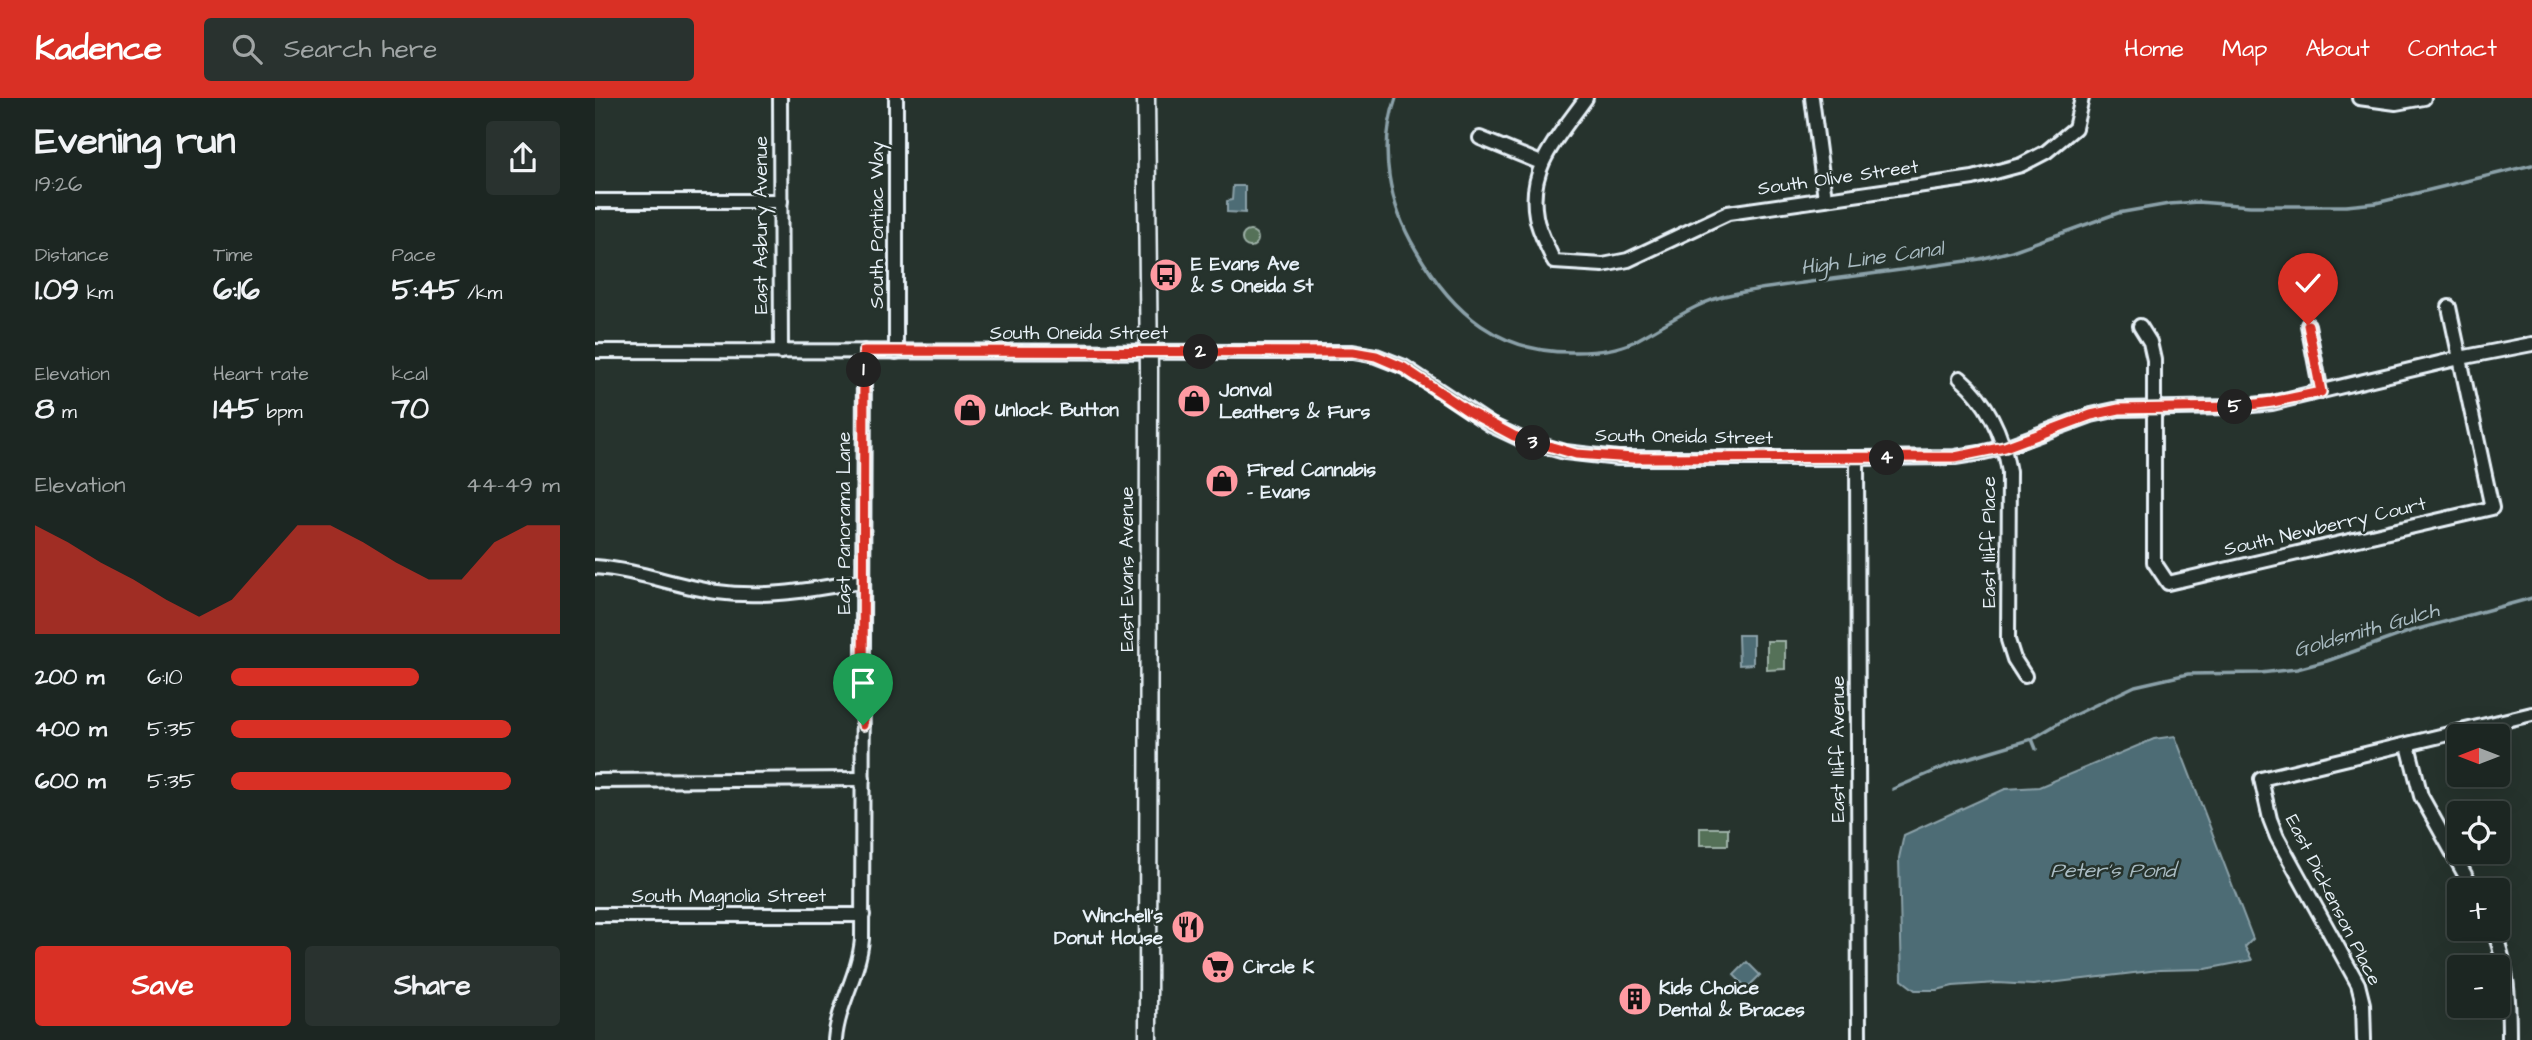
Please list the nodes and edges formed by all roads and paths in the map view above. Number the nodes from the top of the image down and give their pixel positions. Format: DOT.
graph roads {
  1 [pos="781,98"];
  2 [pos="897,98"];
  3 [pos="1146,98"];
  4 [pos="1586,98"];
  5 [pos="1812,98"];
  6 [pos="2082,98"];
  7 [pos="2359,98"];
  8 [pos="2424,98"];
  9 [pos="1480,138"];
  10 [pos="1541,163"];
  11 [pos="1825,198"];
  12 [pos="595,201"];
  13 [pos="781,201"];
  14 [pos="2449,307"];
  15 [pos="2308,325"];
  16 [pos="2140,326"];
  17 [pos="2532,344"];
  18 [pos="595,351"];
  19 [pos="864,351"];
  20 [pos="781,352"];
  21 [pos="896,352"];
  22 [pos="1149,352"];
  23 [pos="2460,358"];
  24 [pos="1960,378"];
  25 [pos="2321,392"];
  26 [pos="2155,408"];
  27 [pos="2005,447"];
  28 [pos="1857,458"];
  29 [pos="595,567"];
  30 [pos="862,581"];
  31 [pos="2025,676"];
  32 [pos="2532,714"];
  33 [pos="2408,745"];
  34 [pos="863,779"];
  35 [pos="595,781"];
  36 [pos="2467,878"];
  37 [pos="595,915"];
  38 [pos="863,915"];
  39 [pos="2497,941"];
  40 [pos="835,1040"];
  41 [pos="1148,1040"];
  42 [pos="1859,1040"];
  43 [pos="2364,1040"];
  44 [pos="2509,1040"];
  1 -- 13 [label="street, East Asbury Avenue"];
  2 -- 21 [label="street, South Pontiac Way"];
  3 -- 22 [label="main road, East Evans Avenue"];
  4 -- 10 [label="street"];
  5 -- 11 [label="street"];
  6 -- 11 [label="street, South Olive Street"];
  7 -- 8 [label="street"];
  9 -- 10 [label="street"];
  10 -- 11 [label="street, South Olive Street"];
  12 -- 13 [label="street"];
  13 -- 20 [label="street, East Asbury Avenue"];
  14 -- 23 [label="street"];
  15 -- 25 [label="street"];
  16 -- 26 [label="street"];
  17 -- 23 [label="street, South Oneida Street"];
  18 -- 20 [label="street, South Oneida Street"];
  19 -- 20 [label="street, South Oneida Street"];
  19 -- 21 [label="street, South Oneida Street"];
  19 -- 30 [label="street, East Panorama Lane"];
  21 -- 22 [label="street, South Oneida Street"];
  22 -- 28 [label="street, South Oneida Street"];
  22 -- 41 [label="main road, East Evans Avenue"];
  23 -- 25 [label="street, South Oneida Street"];
  23 -- 26 [label="street, South Newberry Court"];
  24 -- 27 [label="street, East Iliff Place"];
  25 -- 26 [label="street, South Oneida Street"];
  26 -- 27 [label="street, South Oneida Street"];
  27 -- 28 [label="street, South Oneida Street"];
  27 -- 31 [label="street, East Iliff Place"];
  28 -- 42 [label="street, East Iliff Avenue"];
  29 -- 30 [label="street"];
  30 -- 34 [label="street, East Panorama Lane"];
  32 -- 33 [label="street"];
  33 -- 36 [label="street"];
  33 -- 43 [label="street, East Dickenson Place"];
  34 -- 35 [label="street"];
  34 -- 38 [label="street"];
  37 -- 38 [label="street, South Magnolia Street"];
  38 -- 40 [label="street"];
  39 -- 44 [label="street"];
}
